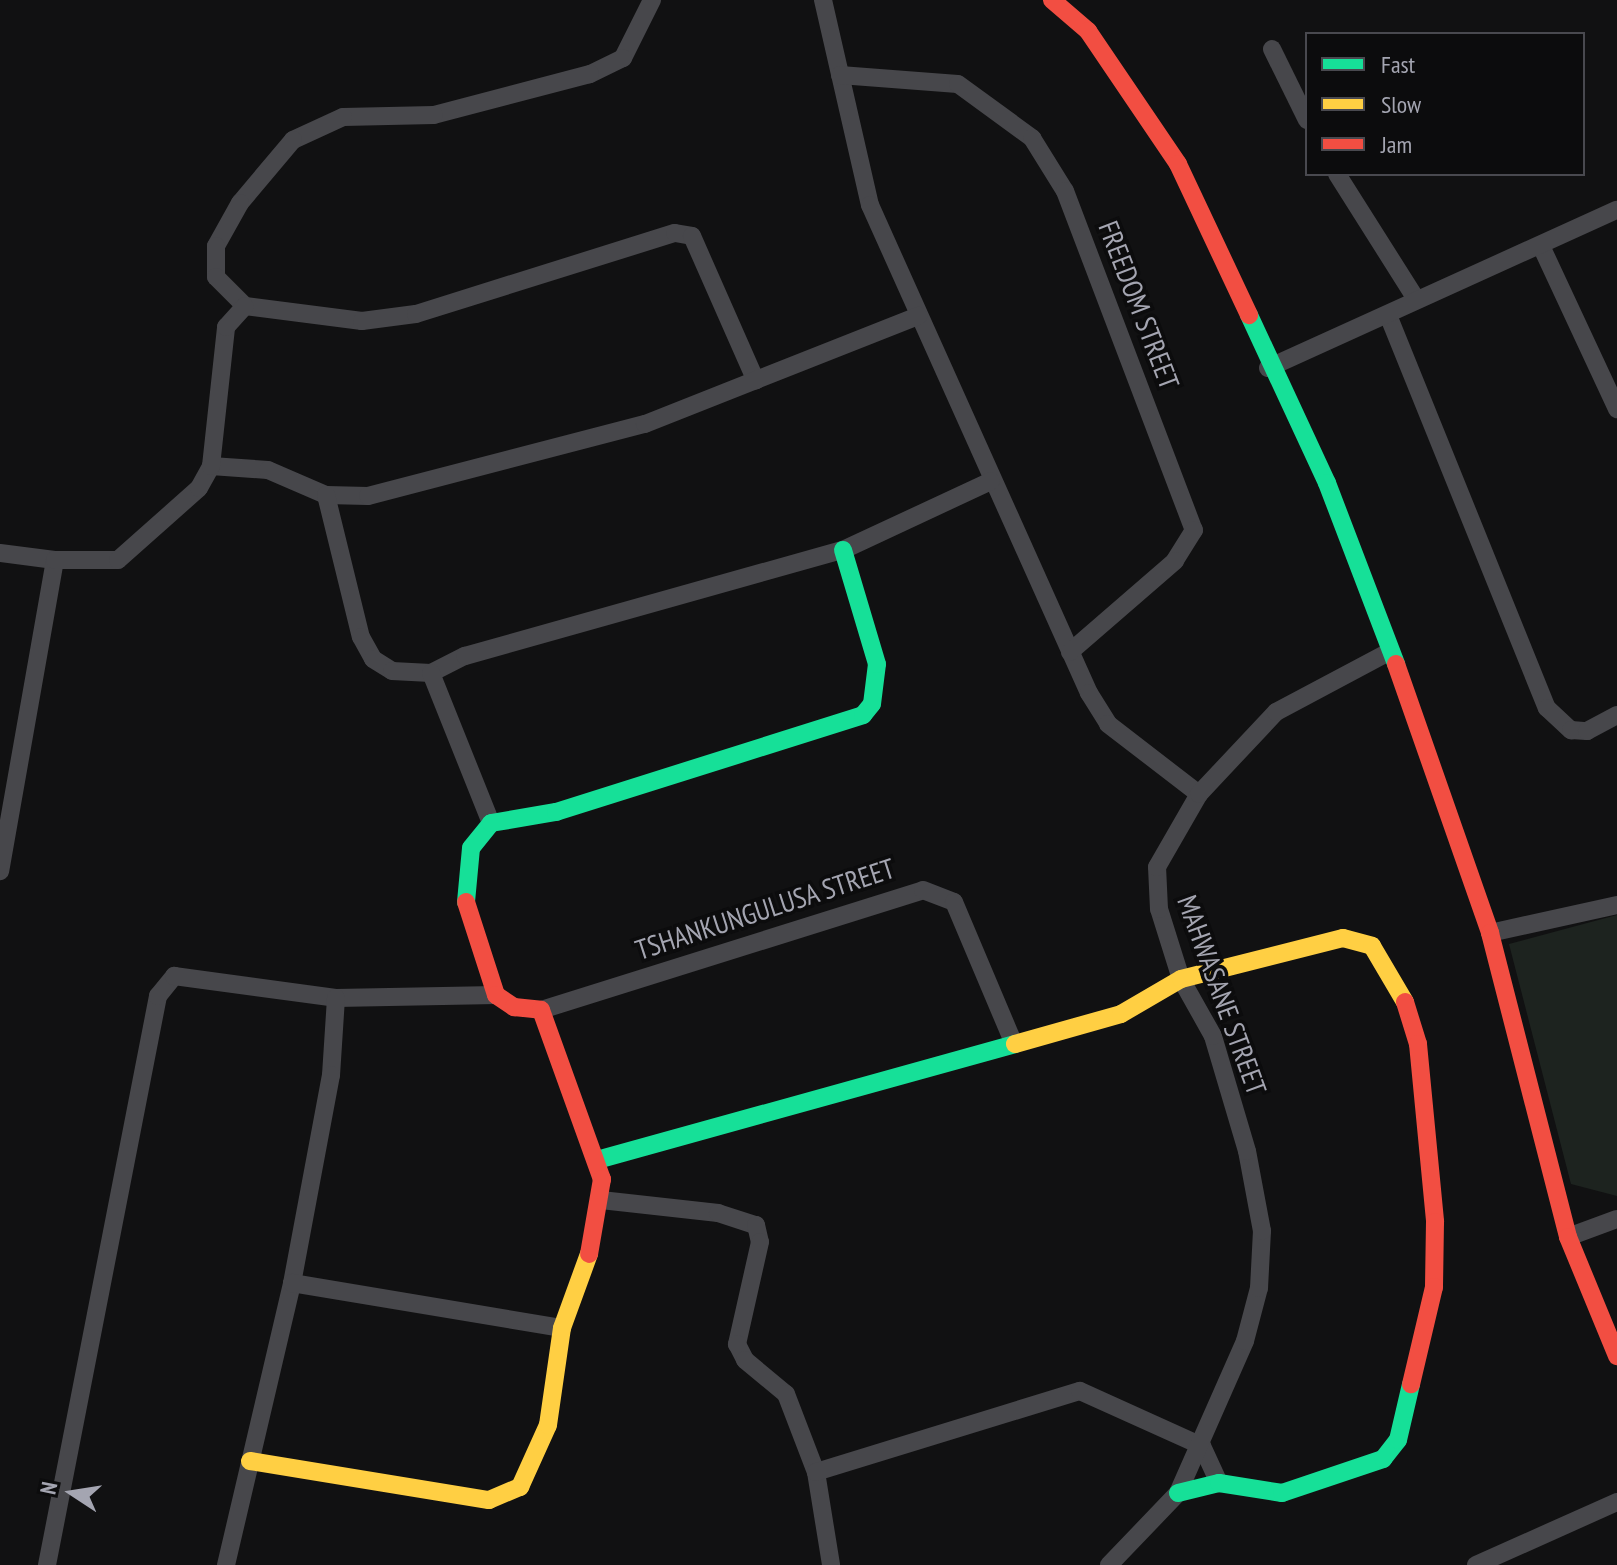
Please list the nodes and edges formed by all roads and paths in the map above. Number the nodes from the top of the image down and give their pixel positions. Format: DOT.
graph roads {
  1 [pos="652,0"];
  2 [pos="823,0"];
  3 [pos="1052,0"];
  4 [pos="1272,49"];
  5 [pos="840,75"];
  6 [pos="1305,116"];
  7 [pos="1338,176"];
  8 [pos="1617,210"];
  9 [pos="1542,248"];
  10 [pos="1416,299"];
  11 [pos="245,306"];
  12 [pos="1388,315"];
  13 [pos="918,316"];
  14 [pos="1268,368"];
  15 [pos="756,381"];
  16 [pos="1617,409"];
  17 [pos="211,466"];
  18 [pos="991,481"];
  19 [pos="326,495"];
  20 [pos="843,550"];
  21 [pos="0,553"];
  22 [pos="55,560"];
  23 [pos="1070,652"];
  24 [pos="1389,652"];
  25 [pos="431,673"];
  26 [pos="1617,715"];
  27 [pos="1199,794"];
  28 [pos="491,823"];
  29 [pos="0,871"];
  30 [pos="1617,905"];
  31 [pos="1490,933"];
  32 [pos="1181,979"];
  33 [pos="496,995"];
  34 [pos="336,998"];
  35 [pos="541,1010"];
  36 [pos="1012,1039"];
  37 [pos="597,1160"];
  38 [pos="601,1200"];
  39 [pos="1617,1219"];
  40 [pos="1568,1237"];
  41 [pos="292,1283"];
  42 [pos="562,1328"];
  43 [pos="1617,1356"];
  44 [pos="1202,1446"];
  45 [pos="250,1461"];
  46 [pos="816,1472"];
  47 [pos="1219,1483"];
  48 [pos="1178,1493"];
  49 [pos="1617,1502"];
  50 [pos="47,1565"];
  51 [pos="226,1565"];
  52 [pos="831,1565"];
  53 [pos="1109,1565"];
  54 [pos="1476,1565"];
  1 -- 11 [label="street"];
  2 -- 5 [label="street"];
  3 -- 14 [label="street"];
  4 -- 6 [label="street"];
  5 -- 13 [label="street"];
  5 -- 23 [label="street, FREEDOM STREET"];
  7 -- 10 [label="street"];
  8 -- 9 [label="street"];
  9 -- 10 [label="street"];
  9 -- 16 [label="street"];
  10 -- 12 [label="street"];
  11 -- 15 [label="street"];
  11 -- 17 [label="street"];
  12 -- 14 [label="street"];
  12 -- 26 [label="street"];
  13 -- 15 [label="street"];
  13 -- 18 [label="street"];
  14 -- 24 [label="street"];
  15 -- 19 [label="street"];
  17 -- 19 [label="street"];
  17 -- 22 [label="street"];
  18 -- 20 [label="street"];
  18 -- 23 [label="street"];
  19 -- 25 [label="street"];
  20 -- 25 [label="street"];
  20 -- 28 [label="street"];
  21 -- 22 [label="street"];
  22 -- 29 [label="street"];
  23 -- 27 [label="street"];
  24 -- 27 [label="street, MAHWASANE STREET"];
  24 -- 31 [label="street"];
  25 -- 28 [label="street"];
  27 -- 32 [label="street, MAHWASANE STREET"];
  28 -- 33 [label="street"];
  30 -- 31 [label="street"];
  31 -- 40 [label="street"];
  32 -- 36 [label="street"];
  32 -- 44 [label="street, MAHWASANE STREET"];
  32 -- 47 [label="street"];
  33 -- 34 [label="street"];
  33 -- 35 [label="street"];
  34 -- 41 [label="street"];
  34 -- 50 [label="street"];
  35 -- 36 [label="street, TSHANKUNGULUSA STREET"];
  35 -- 37 [label="street"];
  36 -- 37 [label="street"];
  37 -- 38 [label="street"];
  38 -- 42 [label="street"];
  38 -- 46 [label="street"];
  39 -- 40 [label="street"];
  40 -- 43 [label="street"];
  41 -- 42 [label="street"];
  41 -- 45 [label="street"];
  42 -- 45 [label="street"];
  44 -- 46 [label="street"];
  44 -- 47 [label="street"];
  44 -- 48 [label="street, MAHWASANE STREET"];
  45 -- 51 [label="street"];
  46 -- 52 [label="street"];
  47 -- 48 [label="street"];
  48 -- 53 [label="street, MAHWASANE STREET"];
  49 -- 54 [label="street"];
}
